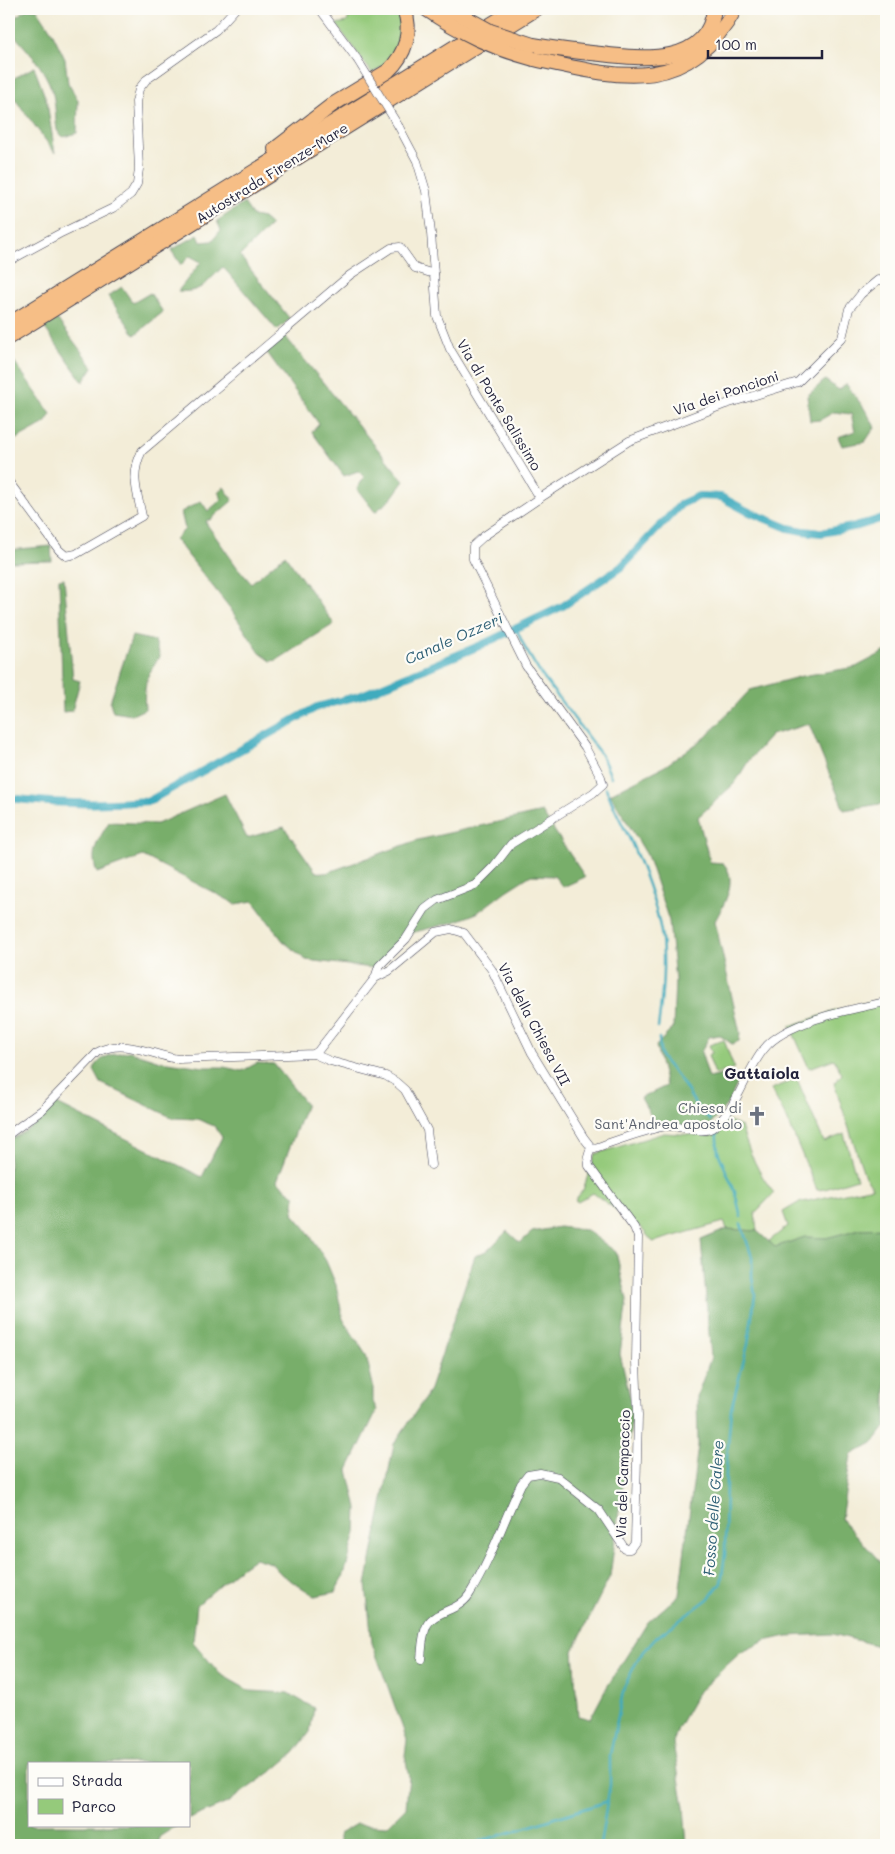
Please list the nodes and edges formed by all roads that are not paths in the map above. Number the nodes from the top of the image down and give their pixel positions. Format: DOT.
graph roads {
  1 [pos="235,9"];
  2 [pos="320,9"];
  3 [pos="404,9"];
  4 [pos="426,9"];
  5 [pos="450,9"];
  6 [pos="516,9"];
  7 [pos="714,9"];
  8 [pos="735,9"];
  9 [pos="534,10"];
  10 [pos="533,52"];
  11 [pos="202,204"];
  12 [pos="9,261"];
  13 [pos="434,274"];
  14 [pos="886,281"];
  15 [pos="9,324"];
  16 [pos="9,337"];
  17 [pos="9,482"];
  18 [pos="540,498"];
  19 [pos="375,978"];
  20 [pos="886,1002"];
  21 [pos="314,1054"];
  22 [pos="9,1134"];
  23 [pos="591,1147"];
  24 [pos="431,1166"];
  25 [pos="421,1659"];
  1 -- 12 [label="street"];
  2 -- 13 [label="street, Via di Ponte Salissimo, bridge"];
  3 -- 11 [label="highway"];
  4 -- 10 [label="highway, bridge"];
  5 -- 10 [label="highway, bridge"];
  6 -- 11 [label="highway, Autostrada Firenze-Mare"];
  7 -- 10 [label="highway"];
  8 -- 10 [label="highway"];
  9 -- 16 [label="highway, Autostrada Firenze-Mare"];
  11 -- 15 [label="highway, Autostrada Firenze-Mare"];
  13 -- 17 [label="street"];
  13 -- 18 [label="street, Via di Ponte Salissimo"];
  14 -- 18 [label="street, Via dei Poncioni"];
  18 -- 19 [label="street"];
  19 -- 21 [label="street"];
  19 -- 23 [label="street, Via della Chiesa VII"];
  20 -- 23 [label="street"];
  21 -- 22 [label="street"];
  21 -- 24 [label="street"];
  23 -- 25 [label="street, Via del Campaccio"];
}
